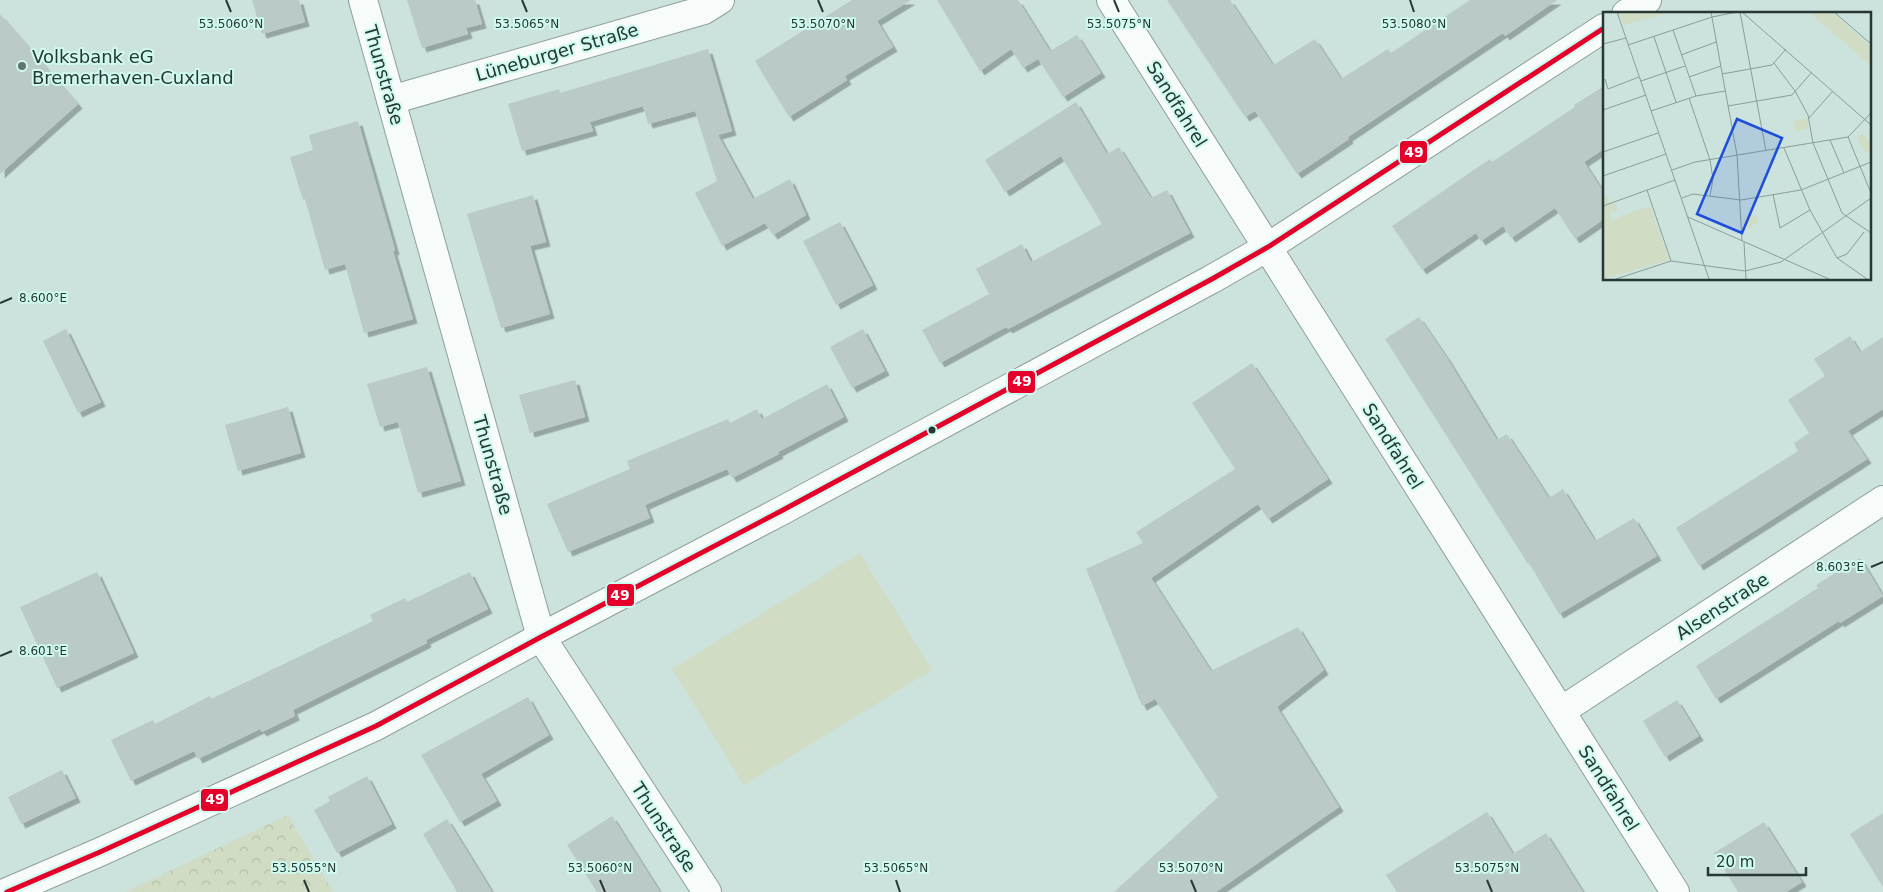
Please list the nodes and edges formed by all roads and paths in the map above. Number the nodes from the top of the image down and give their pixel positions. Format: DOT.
graph roads {
  1 [pos="363,0"];
  2 [pos="720,0"];
  3 [pos="1111,0"];
  4 [pos="1647,0"];
  5 [pos="1629,12"];
  6 [pos="1603,29"];
  7 [pos="391,100"];
  8 [pos="1268,247"];
  9 [pos="1883,500"];
  10 [pos="541,637"];
  11 [pos="1560,711"];
  12 [pos="7,892"];
  13 [pos="707,892"];
  14 [pos="1675,892"];
  1 -- 7 [label="street, Thunstraße"];
  2 -- 7 [label="street, Lüneburger Straße"];
  3 -- 8 [label="street, Sandfahrel"];
  4 -- 5 [label="street"];
  6 -- 8 [label="street"];
  7 -- 10 [label="street, Thunstraße"];
  8 -- 10 [label="street"];
  8 -- 11 [label="street, Sandfahrel"];
  9 -- 11 [label="street, Alsenstraße"];
  10 -- 12 [label="street"];
  10 -- 13 [label="street, Thunstraße"];
  11 -- 14 [label="street, Sandfahrel"];
}
